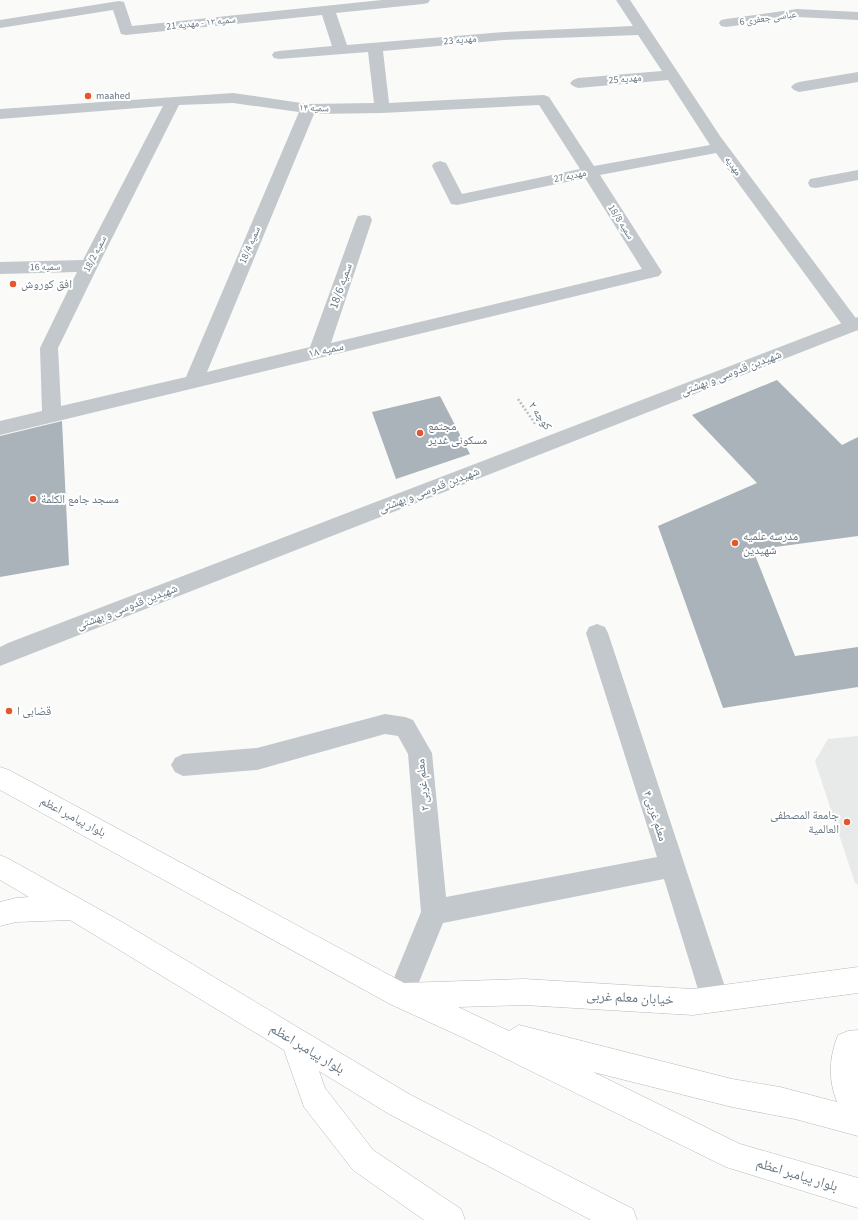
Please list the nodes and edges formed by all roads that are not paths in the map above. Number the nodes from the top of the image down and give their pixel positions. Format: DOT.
graph roads {
  1 [pos="423,0"];
  2 [pos="623,0"];
  3 [pos="328,10"];
  4 [pos="858,16"];
  5 [pos="726,23"];
  6 [pos="0,24"];
  7 [pos="642,30"];
  8 [pos="375,47"];
  9 [pos="341,50"];
  10 [pos="279,55"];
  11 [pos="672,75"];
  12 [pos="858,77"];
  13 [pos="578,83"];
  14 [pos="799,87"];
  15 [pos="174,101"];
  16 [pos="382,108"];
  17 [pos="308,109"];
  18 [pos="0,114"];
  19 [pos="720,148"];
  20 [pos="440,166"];
  21 [pos="588,172"];
  22 [pos="858,175"];
  23 [pos="816,183"];
  24 [pos="364,220"];
  25 [pos="89,266"];
  26 [pos="0,268"];
  27 [pos="653,272"];
  28 [pos="855,324"];
  29 [pos="318,352"];
  30 [pos="193,382"];
  31 [pos="52,415"];
  32 [pos="0,428"];
  33 [pos="597,633"];
  34 [pos="0,657"];
  35 [pos="183,765"];
  36 [pos="0,778"];
  37 [pos="672,866"];
  38 [pos="0,867"];
  39 [pos="74,908"];
  40 [pos="434,912"];
  41 [pos="0,914"];
  42 [pos="858,980"];
  43 [pos="400,995"];
  44 [pos="715,999"];
  45 [pos="476,1029"];
  46 [pos="295,1042"];
  47 [pos="853,1045"];
  48 [pos="858,1109"];
  49 [pos="858,1122"];
  50 [pos="858,1193"];
  51 [pos="450,1220"];
  52 [pos="622,1220"];
  1 -- 3 [label="street, سمیه ۱۲ - مهدیه 21"];
  2 -- 7 [label="street, مهدیه"];
  3 -- 6 [label="street, سمیه ۱۲ - مهدیه 21"];
  3 -- 9 [label="street"];
  4 -- 5 [label="street, عباسی جعفری 6"];
  7 -- 8 [label="street, مهدیه 23"];
  7 -- 11 [label="street, مهدیه"];
  8 -- 9 [label="street, مهدیه 23"];
  8 -- 16 [label="street"];
  9 -- 10 [label="street, مهدیه 23"];
  11 -- 13 [label="street, مهدیه 25"];
  11 -- 19 [label="street, مهدیه"];
  12 -- 14 [label="street"];
  15 -- 17 [label="street, سمیه ۱۴"];
  15 -- 18 [label="street, سمیه ۱۴"];
  15 -- 25 [label="street, سمیه 18/2"];
  16 -- 17 [label="street, سمیه ۱۴"];
  16 -- 21 [label="street, سمیه ۱۴"];
  17 -- 30 [label="street, سمیه 18/4"];
  19 -- 21 [label="street, مهدیه 27"];
  19 -- 28 [label="street, مهدیه"];
  20 -- 21 [label="street, مهدیه 27"];
  21 -- 27 [label="street, سمیه 18/8"];
  22 -- 23 [label="street"];
  24 -- 29 [label="street, سمیه 18/6"];
  25 -- 26 [label="street, سمیه 16"];
  25 -- 31 [label="street, سمیه 18/2"];
  27 -- 29 [label="street, سمیه ۱۸"];
  28 -- 34 [label="street, شهیدین قدوسی و بهشتی"];
  29 -- 30 [label="street, سمیه ۱۸"];
  30 -- 31 [label="street, سمیه ۱۸"];
  31 -- 32 [label="street, سمیه ۱۸"];
  33 -- 37 [label="street, معلم غربی ۴"];
  35 -- 40 [label="street, معلم غربی ۲"];
  36 -- 43 [label="main road, بلوار پیامبر اعظم"];
  37 -- 40 [label="street"];
  37 -- 44 [label="street, معلم غربی ۴"];
  38 -- 39 [label="main road, بلوار پیامبر اعظم"];
  39 -- 41 [label="main road"];
  39 -- 46 [label="main road, بلوار پیامبر اعظم"];
  40 -- 43 [label="street, معلم غربی ۲"];
  42 -- 44 [label="main road, خیابان معلم غربی"];
  43 -- 44 [label="main road, خیابان معلم غربی"];
  43 -- 45 [label="main road, بلوار پیامبر اعظم"];
  45 -- 49 [label="main road"];
  45 -- 50 [label="main road, بلوار پیامبر اعظم"];
  46 -- 51 [label="main road"];
  46 -- 52 [label="main road, بلوار پیامبر اعظم"];
  47 -- 48 [label="main road"];
}
